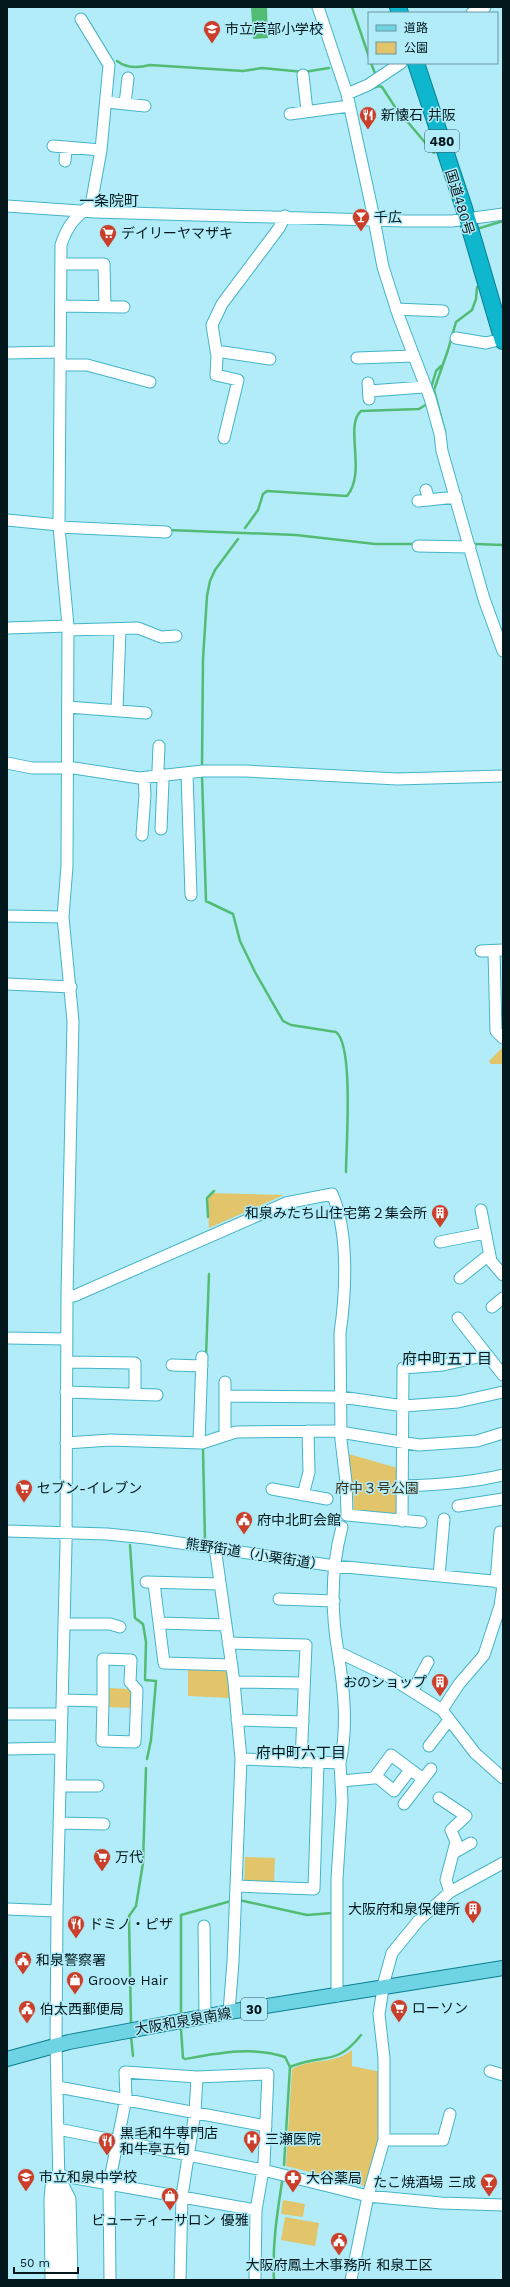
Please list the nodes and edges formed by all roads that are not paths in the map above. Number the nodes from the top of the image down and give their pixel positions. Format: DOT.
graph roads {
  1 [pos="318,7"];
  2 [pos="485,7"];
  3 [pos="474,12"];
  4 [pos="81,19"];
  5 [pos="400,64"];
  6 [pos="416,64"];
  7 [pos="303,74"];
  8 [pos="128,78"];
  9 [pos="347,94"];
  10 [pos="107,102"];
  11 [pos="145,106"];
  12 [pos="349,106"];
  13 [pos="130,107"];
  14 [pos="307,112"];
  15 [pos="290,114"];
  16 [pos="53,146"];
  17 [pos="66,148"];
  18 [pos="101,150"];
  19 [pos="65,161"];
  20 [pos="7,206"];
  21 [pos="83,211"];
  22 [pos="503,214"];
  23 [pos="285,216"];
  24 [pos="374,219"];
  25 [pos="466,219"];
  26 [pos="61,264"];
  27 [pos="61,306"];
  28 [pos="105,306"];
  29 [pos="124,307"];
  30 [pos="396,309"];
  31 [pos="443,311"];
  32 [pos="456,338"];
  33 [pos="503,340"];
  34 [pos="216,351"];
  35 [pos="60,352"];
  36 [pos="7,353"];
  37 [pos="414,356"];
  38 [pos="270,358"];
  39 [pos="358,358"];
  40 [pos="60,365"];
  41 [pos="150,382"];
  42 [pos="424,387"];
  43 [pos="369,391"];
  44 [pos="224,438"];
  45 [pos="456,497"];
  46 [pos="418,501"];
  47 [pos="7,520"];
  48 [pos="59,526"];
  49 [pos="166,532"];
  50 [pos="418,546"];
  51 [pos="470,547"];
  52 [pos="7,628"];
  53 [pos="68,628"];
  54 [pos="120,630"];
  55 [pos="176,636"];
  56 [pos="503,651"];
  57 [pos="68,707"];
  58 [pos="117,710"];
  59 [pos="146,713"];
  60 [pos="159,746"];
  61 [pos="7,763"];
  62 [pos="67,768"];
  63 [pos="187,774"];
  64 [pos="161,776"];
  65 [pos="503,776"];
  66 [pos="144,778"];
  67 [pos="158,823"];
  68 [pos="142,835"];
  69 [pos="188,889"];
  70 [pos="7,916"];
  71 [pos="63,917"];
  72 [pos="480,951"];
  73 [pos="498,951"];
  74 [pos="7,984"];
  75 [pos="71,987"];
  76 [pos="503,1038"];
  77 [pos="482,1210"];
  78 [pos="485,1233"];
  79 [pos="440,1242"];
  80 [pos="490,1257"];
  81 [pos="502,1274"];
  82 [pos="460,1278"];
  83 [pos="67,1294"];
  84 [pos="503,1298"];
  85 [pos="492,1307"];
  86 [pos="458,1318"];
  87 [pos="7,1338"];
  88 [pos="67,1339"];
  89 [pos="487,1355"];
  90 [pos="67,1362"];
  91 [pos="178,1362"];
  92 [pos="503,1375"];
  93 [pos="225,1382"];
  94 [pos="66,1392"];
  95 [pos="503,1392"];
  96 [pos="135,1394"];
  97 [pos="157,1395"];
  98 [pos="226,1396"];
  99 [pos="341,1397"];
  100 [pos="404,1406"];
  101 [pos="308,1431"];
  102 [pos="340,1432"];
  103 [pos="503,1433"];
  104 [pos="225,1435"];
  105 [pos="66,1443"];
  106 [pos="199,1443"];
  107 [pos="404,1444"];
  108 [pos="503,1475"];
  109 [pos="403,1486"];
  110 [pos="278,1487"];
  111 [pos="303,1495"];
  112 [pos="326,1499"];
  113 [pos="503,1499"];
  114 [pos="458,1506"];
  115 [pos="444,1518"];
  116 [pos="402,1521"];
  117 [pos="421,1522"];
  118 [pos="342,1527"];
  119 [pos="7,1531"];
  120 [pos="498,1532"];
  121 [pos="66,1534"];
  122 [pos="215,1547"];
  123 [pos="335,1566"];
  124 [pos="439,1576"];
  125 [pos="501,1583"];
  126 [pos="220,1584"];
  127 [pos="279,1599"];
  128 [pos="334,1601"];
  129 [pos="159,1623"];
  130 [pos="64,1624"];
  131 [pos="226,1625"];
  132 [pos="120,1627"];
  133 [pos="228,1643"];
  134 [pos="338,1652"];
  135 [pos="428,1662"];
  136 [pos="232,1665"];
  137 [pos="234,1682"];
  138 [pos="304,1684"];
  139 [pos="413,1690"];
  140 [pos="63,1700"];
  141 [pos="103,1701"];
  142 [pos="442,1710"];
  143 [pos="62,1714"];
  144 [pos="11,1717"];
  145 [pos="237,1720"];
  146 [pos="449,1720"];
  147 [pos="303,1722"];
  148 [pos="429,1746"];
  149 [pos="62,1748"];
  150 [pos="7,1749"];
  151 [pos="240,1759"];
  152 [pos="301,1762"];
  153 [pos="318,1763"];
  154 [pos="340,1763"];
  155 [pos="431,1769"];
  156 [pos="410,1770"];
  157 [pos="376,1776"];
  158 [pos="503,1778"];
  159 [pos="423,1779"];
  160 [pos="341,1781"];
  161 [pos="60,1786"];
  162 [pos="98,1786"];
  163 [pos="438,1798"];
  164 [pos="404,1804"];
  165 [pos="60,1823"];
  166 [pos="104,1824"];
  167 [pos="471,1843"];
  168 [pos="455,1852"];
  169 [pos="503,1863"];
  170 [pos="236,1886"];
  171 [pos="450,1892"];
  172 [pos="7,1909"];
  173 [pos="57,1911"];
  174 [pos="204,1926"];
  175 [pos="503,1968"];
  176 [pos="383,1987"];
  177 [pos="337,1996"];
  178 [pos="229,2012"];
  179 [pos="205,2018"];
  180 [pos="56,2044"];
  181 [pos="7,2059"];
  182 [pos="490,2071"];
  183 [pos="197,2077"];
  184 [pos="501,2077"];
  185 [pos="58,2087"];
  186 [pos="126,2098"];
  187 [pos="195,2112"];
  188 [pos="450,2114"];
  189 [pos="266,2126"];
  190 [pos="58,2129"];
  191 [pos="384,2140"];
  192 [pos="117,2141"];
  193 [pos="188,2155"];
  194 [pos="263,2170"];
  195 [pos="58,2174"];
  196 [pos="110,2184"];
  197 [pos="182,2196"];
  198 [pos="368,2196"];
  199 [pos="503,2205"];
  200 [pos="256,2210"];
  201 [pos="51,2280"];
  202 [pos="61,2280"];
  203 [pos="72,2280"];
  204 [pos="110,2280"];
  205 [pos="180,2280"];
  206 [pos="255,2280"];
  207 [pos="352,2280"];
  1 -- 9 [label="street"];
  2 -- 3 [label="street"];
  4 -- 10 [label="street"];
  5 -- 9 [label="street"];
  6 -- 25 [label="highway, 国道480号 / 480"];
  7 -- 14 [label="street"];
  8 -- 13 [label="street"];
  9 -- 12 [label="street"];
  10 -- 13 [label="street"];
  10 -- 18 [label="street"];
  11 -- 13 [label="street"];
  12 -- 14 [label="street"];
  12 -- 24 [label="street"];
  14 -- 15 [label="street"];
  16 -- 17 [label="street"];
  17 -- 18 [label="street"];
  17 -- 19 [label="street"];
  18 -- 21 [label="street"];
  20 -- 21 [label="street"];
  21 -- 23 [label="street"];
  21 -- 26 [label="street"];
  22 -- 25 [label="street"];
  23 -- 24 [label="street"];
  23 -- 34 [label="street"];
  24 -- 25 [label="street"];
  24 -- 30 [label="street"];
  25 -- 33 [label="highway, 国道480号 / 480"];
  26 -- 27 [label="street"];
  26 -- 28 [label="street"];
  27 -- 28 [label="street"];
  27 -- 35 [label="street"];
  28 -- 29 [label="street"];
  30 -- 31 [label="street"];
  30 -- 37 [label="street"];
  32 -- 33 [label="street"];
  34 -- 38 [label="street"];
  34 -- 44 [label="street"];
  35 -- 36 [label="street"];
  35 -- 40 [label="street"];
  37 -- 39 [label="street"];
  37 -- 42 [label="street"];
  40 -- 41 [label="street"];
  40 -- 48 [label="street"];
  42 -- 43 [label="street"];
  42 -- 45 [label="street"];
  45 -- 46 [label="street"];
  45 -- 51 [label="street"];
  47 -- 48 [label="street"];
  48 -- 49 [label="street"];
  48 -- 53 [label="street"];
  50 -- 51 [label="street"];
  51 -- 56 [label="street"];
  52 -- 53 [label="street"];
  53 -- 54 [label="street"];
  53 -- 57 [label="street"];
  54 -- 55 [label="street"];
  54 -- 58 [label="street"];
  57 -- 58 [label="street"];
  57 -- 62 [label="street"];
  58 -- 59 [label="street"];
  60 -- 64 [label="street"];
  61 -- 62 [label="street"];
  62 -- 66 [label="street"];
  62 -- 71 [label="street"];
  63 -- 64 [label="street"];
  63 -- 65 [label="street"];
  63 -- 69 [label="street"];
  64 -- 66 [label="street"];
  64 -- 67 [label="street"];
  66 -- 68 [label="street"];
  70 -- 71 [label="street"];
  71 -- 75 [label="street"];
  72 -- 73 [label="street"];
  73 -- 76 [label="street"];
  74 -- 75 [label="street"];
  75 -- 83 [label="street"];
  77 -- 78 [label="street"];
  78 -- 79 [label="street"];
  78 -- 80 [label="street"];
  80 -- 81 [label="street"];
  80 -- 82 [label="street"];
  83 -- 88 [label="street"];
  83 -- 99 [label="street"];
  84 -- 85 [label="street"];
  86 -- 89 [label="street"];
  87 -- 88 [label="street"];
  88 -- 90 [label="street"];
  89 -- 92 [label="street"];
  89 -- 100 [label="street"];
  90 -- 94 [label="street"];
  90 -- 96 [label="street"];
  91 -- 106 [label="street"];
  93 -- 98 [label="street"];
  94 -- 96 [label="street"];
  94 -- 105 [label="street"];
  95 -- 100 [label="street"];
  96 -- 97 [label="street"];
  98 -- 99 [label="street"];
  98 -- 104 [label="street"];
  99 -- 100 [label="street"];
  99 -- 102 [label="street"];
  100 -- 107 [label="street"];
  101 -- 102 [label="street"];
  101 -- 104 [label="street"];
  101 -- 111 [label="street"];
  102 -- 107 [label="street"];
  102 -- 116 [label="street"];
  103 -- 107 [label="street"];
  104 -- 106 [label="street"];
  105 -- 106 [label="street"];
  105 -- 121 [label="street"];
  107 -- 109 [label="street"];
  108 -- 109 [label="street"];
  109 -- 116 [label="street"];
  110 -- 111 [label="street"];
  111 -- 112 [label="street"];
  113 -- 114 [label="street"];
  115 -- 124 [label="street"];
  116 -- 117 [label="street"];
  118 -- 123 [label="street"];
  119 -- 121 [label="street, 熊野街道（小栗街道）"];
  120 -- 125 [label="street"];
  121 -- 122 [label="street, 熊野街道（小栗街道）"];
  121 -- 130 [label="street"];
  122 -- 123 [label="street, 熊野街道（小栗街道）"];
  122 -- 126 [label="street"];
  123 -- 124 [label="street, 熊野街道（小栗街道）"];
  123 -- 128 [label="street"];
  124 -- 125 [label="street, 熊野街道（小栗街道）"];
  125 -- 142 [label="street"];
  126 -- 129 [label="street"];
  126 -- 131 [label="street"];
  127 -- 128 [label="street"];
  128 -- 134 [label="street"];
  129 -- 131 [label="street"];
  129 -- 136 [label="street"];
  130 -- 132 [label="street"];
  130 -- 140 [label="street"];
  131 -- 133 [label="street"];
  133 -- 136 [label="street"];
  133 -- 138 [label="street"];
  134 -- 139 [label="street"];
  134 -- 154 [label="street"];
  135 -- 139 [label="street"];
  136 -- 137 [label="street"];
  137 -- 138 [label="street"];
  137 -- 145 [label="street"];
  138 -- 147 [label="street"];
  139 -- 142 [label="street"];
  140 -- 141 [label="street"];
  140 -- 143 [label="street"];
  141 -- 141 [label="street"];
  142 -- 146 [label="street"];
  143 -- 144 [label="street"];
  143 -- 149 [label="street"];
  145 -- 147 [label="street"];
  145 -- 151 [label="street"];
  146 -- 148 [label="street"];
  146 -- 158 [label="street"];
  147 -- 152 [label="street"];
  149 -- 150 [label="street"];
  149 -- 161 [label="street"];
  151 -- 152 [label="street"];
  151 -- 170 [label="street"];
  152 -- 153 [label="street"];
  153 -- 154 [label="street"];
  153 -- 170 [label="street"];
  154 -- 160 [label="street"];
  155 -- 159 [label="street"];
  156 -- 157 [label="street"];
  156 -- 157 [label="street"];
  156 -- 159 [label="street"];
  157 -- 160 [label="street"];
  159 -- 164 [label="street"];
  160 -- 177 [label="street"];
  161 -- 162 [label="street"];
  161 -- 165 [label="street"];
  163 -- 168 [label="street"];
  165 -- 166 [label="street"];
  165 -- 173 [label="street"];
  167 -- 168 [label="street"];
  168 -- 171 [label="street"];
  169 -- 171 [label="street"];
  170 -- 178 [label="street"];
  171 -- 176 [label="street"];
  172 -- 173 [label="street"];
  173 -- 180 [label="street"];
  174 -- 179 [label="street"];
  175 -- 176 [label="main road, 大阪和泉泉南線 / 30"];
  176 -- 177 [label="main road, 大阪和泉泉南線 / 30"];
  176 -- 191 [label="street"];
  177 -- 178 [label="main road, 大阪和泉泉南線 / 30"];
  178 -- 179 [label="main road, 大阪和泉泉南線 / 30"];
  179 -- 180 [label="main road, 大阪和泉泉南線 / 30"];
  180 -- 181 [label="main road, 大阪和泉泉南線 / 30"];
  180 -- 185 [label="street"];
  182 -- 184 [label="street"];
  183 -- 186 [label="street"];
  183 -- 187 [label="street"];
  183 -- 189 [label="street"];
  185 -- 186 [label="street"];
  185 -- 190 [label="street"];
  186 -- 187 [label="street"];
  186 -- 192 [label="street"];
  187 -- 189 [label="street"];
  187 -- 193 [label="street"];
  188 -- 191 [label="street"];
  189 -- 194 [label="street"];
  190 -- 192 [label="street"];
  190 -- 195 [label="street"];
  191 -- 198 [label="street"];
  192 -- 193 [label="street"];
  192 -- 196 [label="street"];
  193 -- 194 [label="street"];
  193 -- 197 [label="street"];
  194 -- 198 [label="street"];
  194 -- 200 [label="street"];
  195 -- 196 [label="street"];
  195 -- 201 [label="street"];
  195 -- 202 [label="street"];
  195 -- 203 [label="street"];
  196 -- 197 [label="street"];
  196 -- 204 [label="street"];
  197 -- 200 [label="street"];
  197 -- 205 [label="street"];
  198 -- 199 [label="street"];
  198 -- 207 [label="street"];
  200 -- 206 [label="street"];
}
